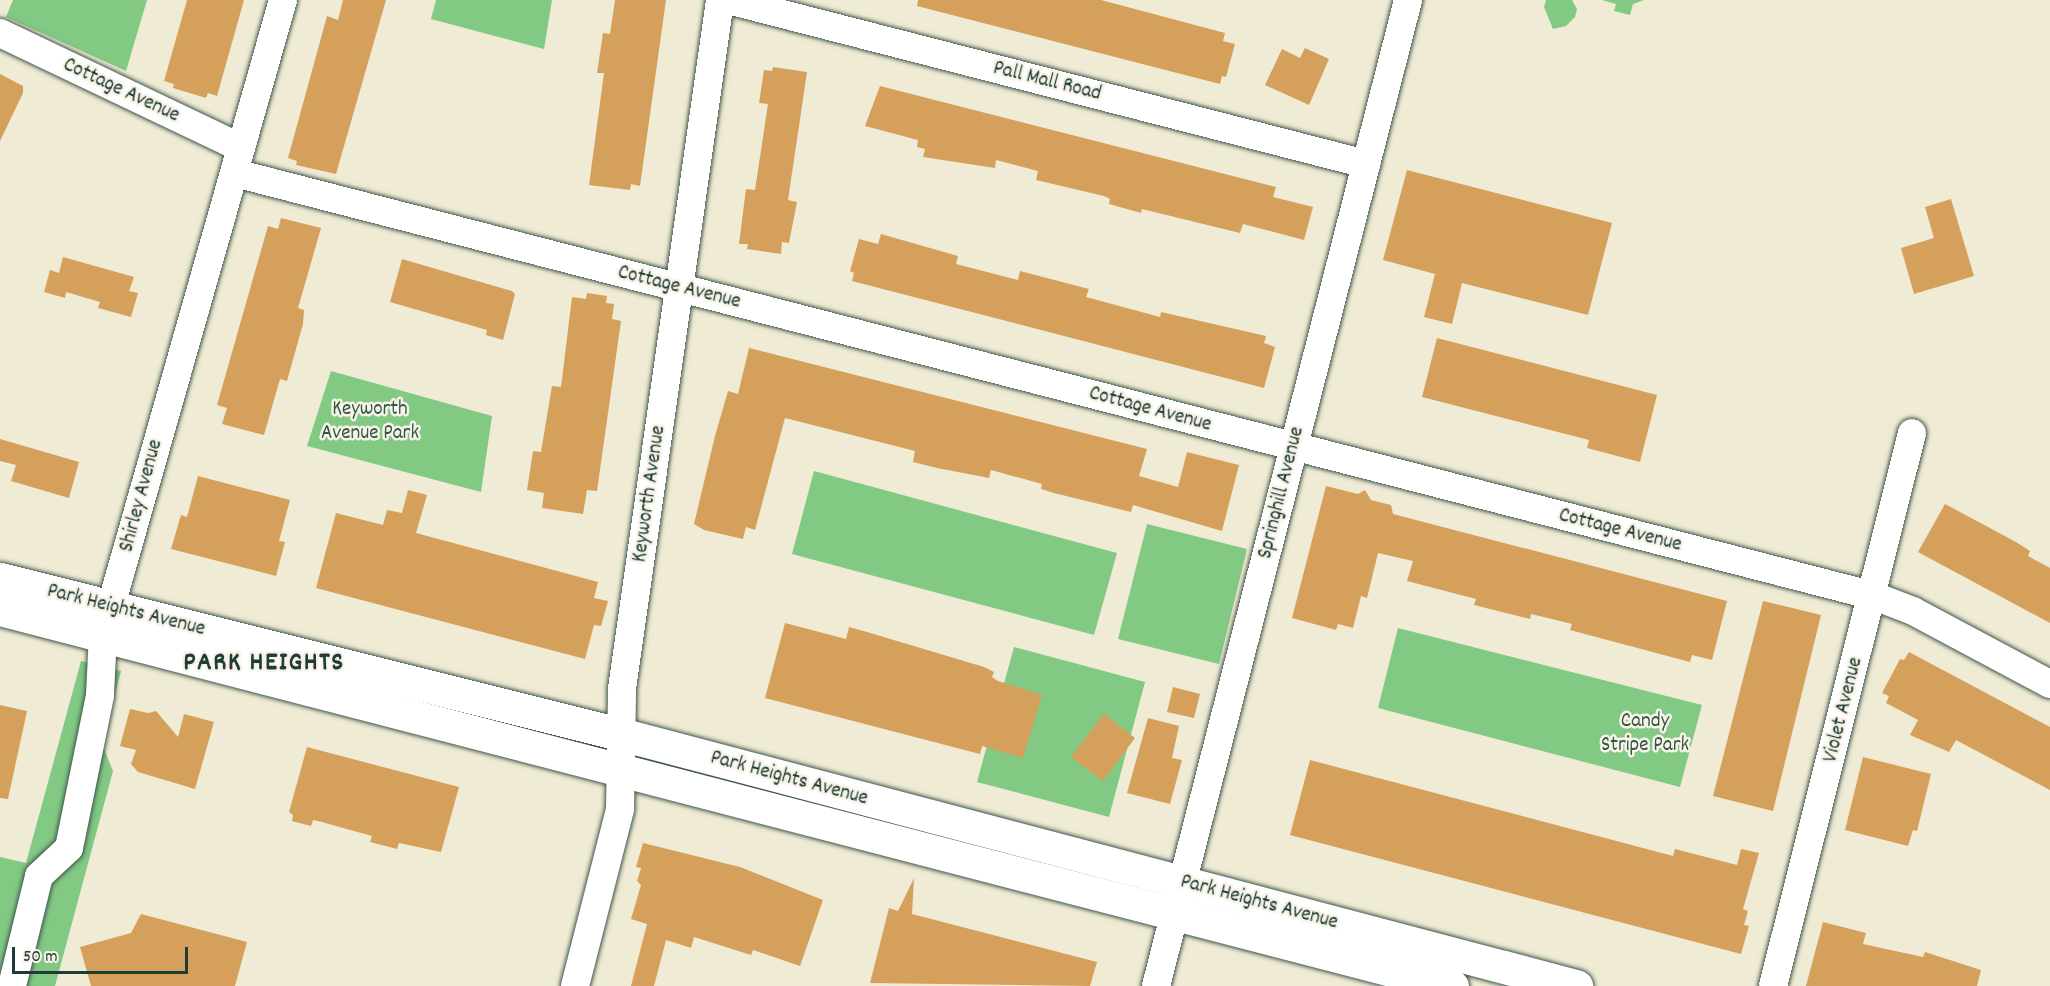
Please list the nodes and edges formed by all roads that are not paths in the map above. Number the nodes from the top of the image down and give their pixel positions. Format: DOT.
graph roads {
  1 [pos="282,0"];
  2 [pos="720,0"];
  3 [pos="728,0"];
  4 [pos="1408,0"];
  5 [pos="0,33"];
  6 [pos="238,160"];
  7 [pos="1366,164"];
  8 [pos="679,288"];
  9 [pos="1912,433"];
  10 [pos="1294,447"];
  11 [pos="0,579"];
  12 [pos="1874,596"];
  13 [pos="0,609"];
  14 [pos="107,621"];
  15 [pos="2050,684"];
  16 [pos="621,734"];
  17 [pos="622,769"];
  18 [pos="1179,898"];
  19 [pos="12,986"];
  20 [pos="574,986"];
  21 [pos="1156,986"];
  22 [pos="1452,986"];
  23 [pos="1576,986"];
  24 [pos="1773,986"];
  1 -- 6 [label="street, Shirley Avenue"];
  2 -- 8 [label="street, Keyworth Avenue"];
  3 -- 7 [label="street, Pall Mall Road"];
  4 -- 7 [label="street, Springhill Avenue"];
  5 -- 6 [label="street, Cottage Avenue"];
  6 -- 8 [label="street, Cottage Avenue"];
  6 -- 14 [label="street, Shirley Avenue"];
  7 -- 10 [label="street, Springhill Avenue"];
  8 -- 10 [label="street, Cottage Avenue"];
  8 -- 16 [label="street, Keyworth Avenue"];
  9 -- 12 [label="street, Violet Avenue"];
  10 -- 12 [label="street, Cottage Avenue"];
  10 -- 18 [label="street, Springhill Avenue"];
  11 -- 14 [label="main road, Park Heights Avenue"];
  12 -- 15 [label="street, Cottage Avenue"];
  12 -- 24 [label="street, Violet Avenue"];
  13 -- 14 [label="main road, Park Heights Avenue"];
  14 -- 16 [label="main road, Park Heights Avenue"];
  14 -- 17 [label="main road, Park Heights Avenue"];
  14 -- 19 [label="street, Shirley Avenue"];
  16 -- 17 [label="street, Keyworth Avenue"];
  16 -- 18 [label="main road, Park Heights Avenue"];
  17 -- 18 [label="main road, Park Heights Avenue"];
  17 -- 20 [label="street, Keyworth Avenue"];
  18 -- 21 [label="street, Springhill Avenue"];
  18 -- 22 [label="main road, Park Heights Avenue"];
  18 -- 23 [label="main road, Park Heights Avenue"];
}
